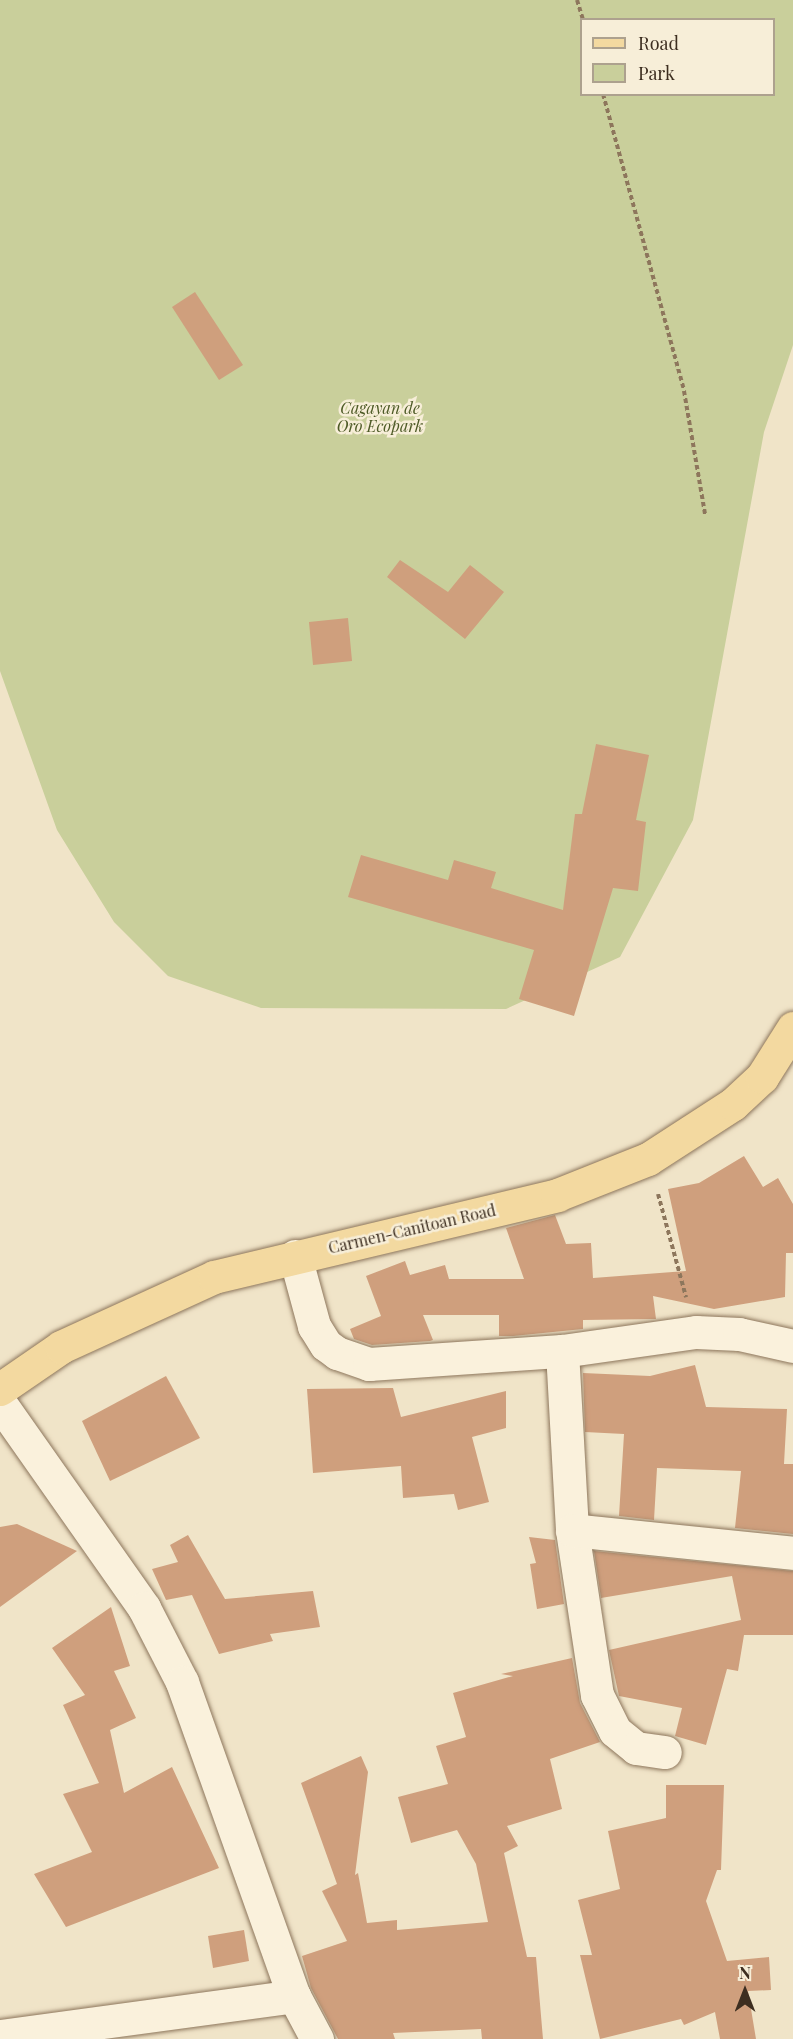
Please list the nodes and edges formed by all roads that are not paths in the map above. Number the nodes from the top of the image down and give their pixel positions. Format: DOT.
graph roads {
  1 [pos="793,1028"];
  2 [pos="296,1256"];
  3 [pos="793,1346"];
  4 [pos="562,1351"];
  5 [pos="0,1389"];
  6 [pos="0,1403"];
  7 [pos="572,1530"];
  8 [pos="793,1553"];
  9 [pos="665,1752"];
  10 [pos="294,1996"];
  11 [pos="0,2036"];
  12 [pos="317,2039"];
  1 -- 2 [label="main road, Carmen-Canitoan Road"];
  2 -- 4 [label="street"];
  2 -- 5 [label="main road, Carmen-Canitoan Road"];
  3 -- 4 [label="street"];
  4 -- 7 [label="street"];
  6 -- 10 [label="street"];
  7 -- 8 [label="street"];
  7 -- 9 [label="street"];
  10 -- 11 [label="street"];
  10 -- 12 [label="street"];
}
